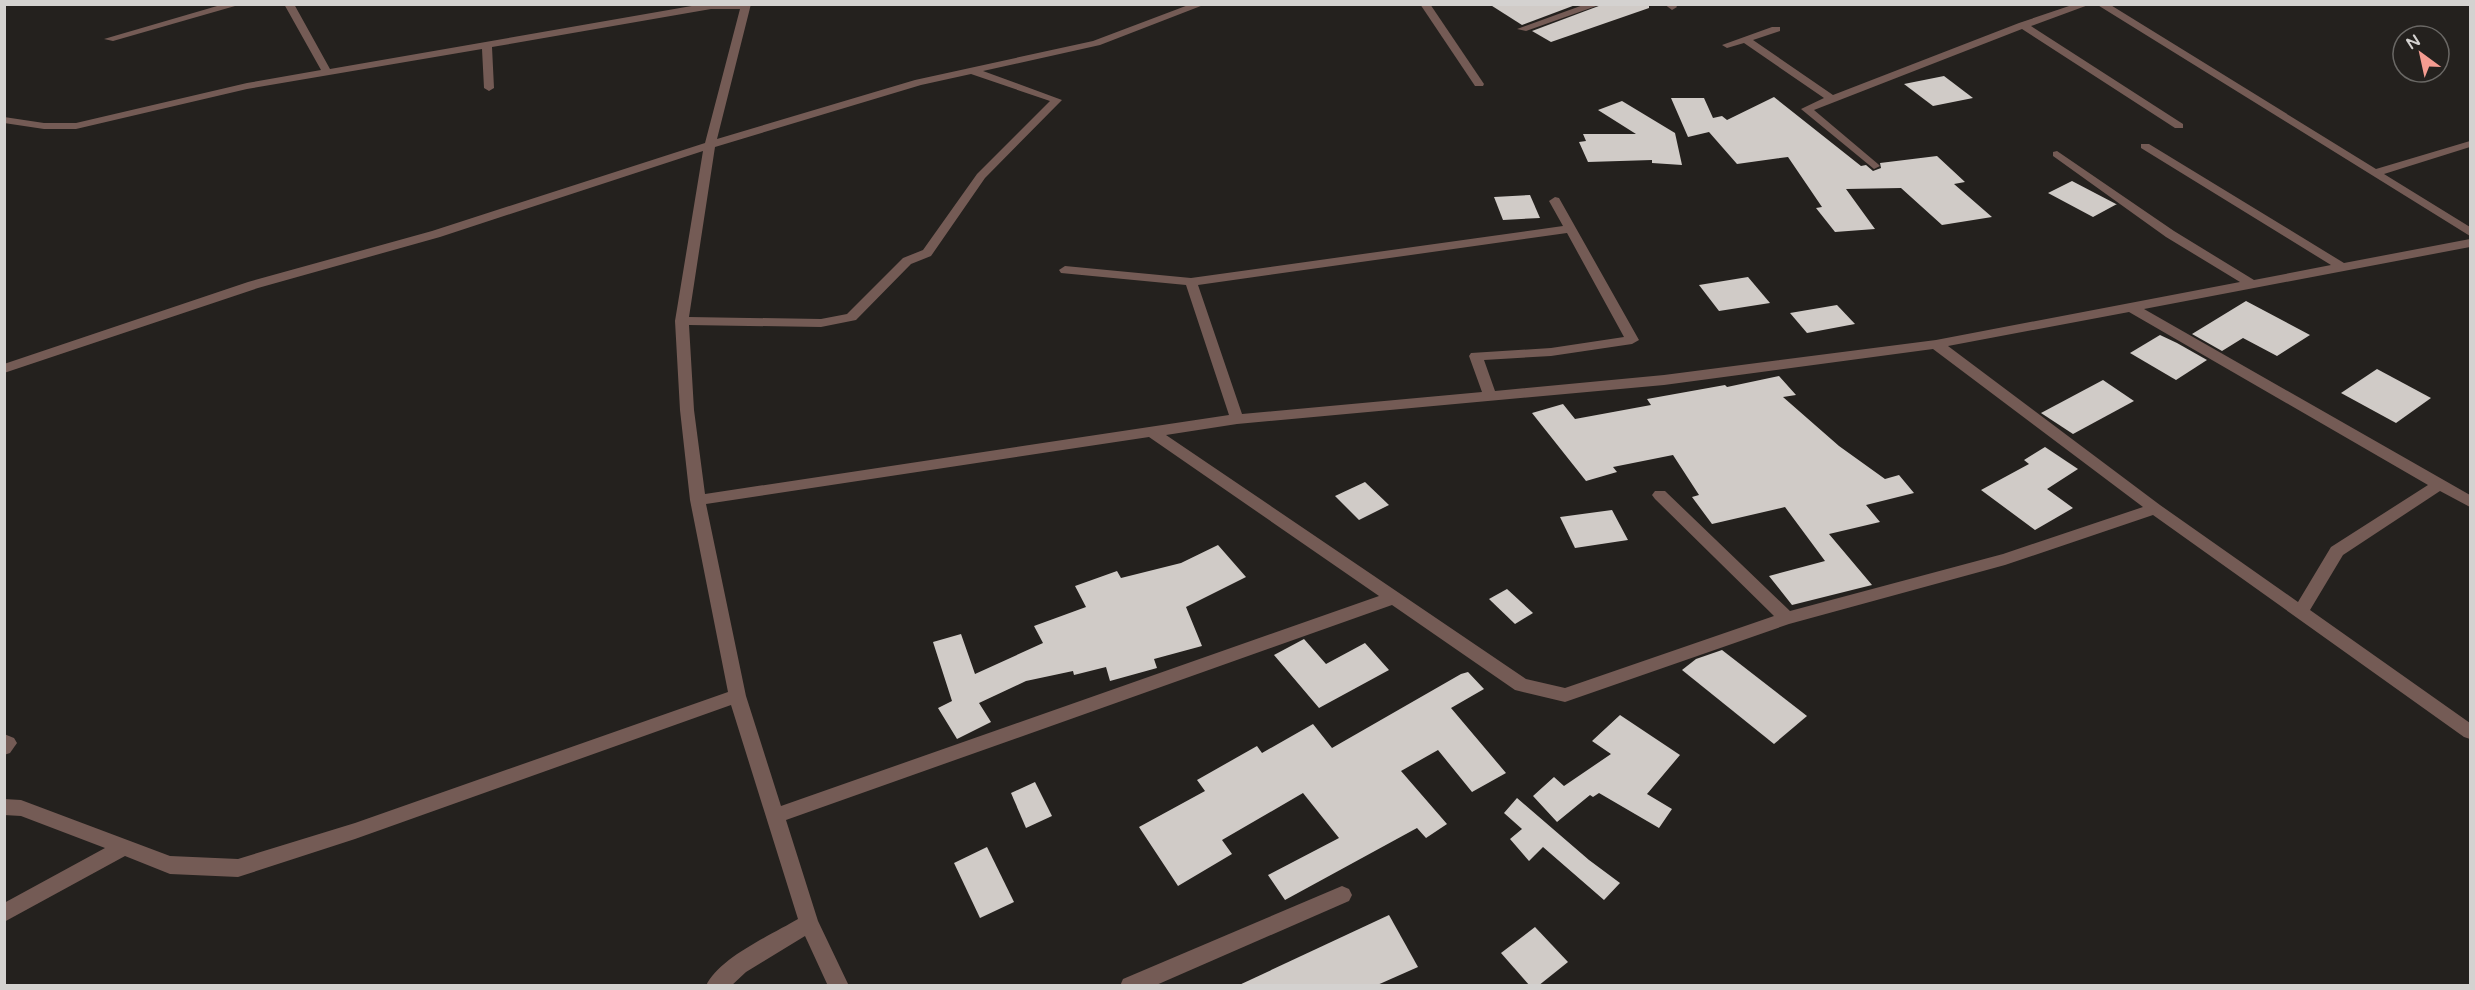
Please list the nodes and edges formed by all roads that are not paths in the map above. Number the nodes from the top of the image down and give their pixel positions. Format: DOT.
graph roads {
  1 [pos="237,4"];
  2 [pos="289,4"];
  3 [pos="675,4"];
  4 [pos="1201,4"];
  5 [pos="1425,4"];
  6 [pos="1597,4"];
  7 [pos="2086,4"];
  8 [pos="2101,4"];
  9 [pos="746,5"];
  10 [pos="690,10"];
  11 [pos="2023,25"];
  12 [pos="1522,29"];
  13 [pos="1776,29"];
  14 [pos="109,39"];
  15 [pos="1746,39"];
  16 [pos="487,45"];
  17 [pos="1727,45"];
  18 [pos="972,70"];
  19 [pos="327,72"];
  20 [pos="1479,84"];
  21 [pos="489,88"];
  22 [pos="1832,99"];
  23 [pos="4,120"];
  24 [pos="2180,126"];
  25 [pos="2470,144"];
  26 [pos="710,145"];
  27 [pos="2145,146"];
  28 [pos="2056,154"];
  29 [pos="1874,166"];
  30 [pos="2375,173"];
  31 [pos="1555,201"];
  32 [pos="1569,229"];
  33 [pos="2470,232"];
  34 [pos="2470,243"];
  35 [pos="2342,267"];
  36 [pos="1065,270"];
  37 [pos="1191,282"];
  38 [pos="2252,284"];
  39 [pos="2131,307"];
  40 [pos="682,321"];
  41 [pos="1936,344"];
  42 [pos="4,369"];
  43 [pos="1490,396"];
  44 [pos="1237,419"];
  45 [pos="1150,431"];
  46 [pos="2440,484"];
  47 [pos="1660,495"];
  48 [pos="698,500"];
  49 [pos="2470,501"];
  50 [pos="2155,508"];
  51 [pos="1394,598"];
  52 [pos="2300,613"];
  53 [pos="1787,618"];
  54 [pos="737,696"];
  55 [pos="2470,732"];
  56 [pos="4,741"];
  57 [pos="4,747"];
  58 [pos="4,807"];
  59 [pos="775,816"];
  60 [pos="125,847"];
  61 [pos="1342,895"];
  62 [pos="4,913"];
  63 [pos="809,923"];
  64 [pos="716,986"];
  65 [pos="839,986"];
  66 [pos="1130,986"];
  1 -- 14 [label="street"];
  2 -- 19 [label="street"];
  3 -- 10 [label="street"];
  4 -- 18 [label="street"];
  5 -- 20 [label="street"];
  6 -- 12 [label="street"];
  7 -- 11 [label="street"];
  8 -- 30 [label="street"];
  9 -- 10 [label="street"];
  9 -- 26 [label="street"];
  10 -- 16 [label="street"];
  11 -- 22 [label="street"];
  11 -- 24 [label="street"];
  13 -- 15 [label="street"];
  15 -- 17 [label="street"];
  15 -- 22 [label="street"];
  16 -- 19 [label="street"];
  16 -- 21 [label="street"];
  18 -- 26 [label="street"];
  18 -- 40 [label="street"];
  19 -- 23 [label="street"];
  22 -- 29 [label="street"];
  25 -- 30 [label="street"];
  26 -- 40 [label="street"];
  26 -- 42 [label="street"];
  27 -- 35 [label="street"];
  28 -- 38 [label="street"];
  30 -- 33 [label="street"];
  31 -- 32 [label="street"];
  32 -- 37 [label="street"];
  32 -- 43 [label="street"];
  34 -- 35 [label="street"];
  35 -- 38 [label="street"];
  36 -- 37 [label="street"];
  37 -- 44 [label="street"];
  38 -- 39 [label="street"];
  39 -- 41 [label="street"];
  39 -- 46 [label="street"];
  40 -- 48 [label="street"];
  41 -- 43 [label="street"];
  41 -- 50 [label="street"];
  43 -- 44 [label="street"];
  44 -- 45 [label="street"];
  45 -- 48 [label="street"];
  45 -- 51 [label="street"];
  46 -- 49 [label="street"];
  46 -- 52 [label="street"];
  47 -- 53 [label="street"];
  48 -- 54 [label="street"];
  50 -- 52 [label="street"];
  50 -- 53 [label="street"];
  51 -- 53 [label="street"];
  51 -- 59 [label="street"];
  52 -- 55 [label="street"];
  54 -- 59 [label="street"];
  54 -- 60 [label="street"];
  56 -- 57 [label="street"];
  58 -- 60 [label="street"];
  59 -- 63 [label="street"];
  60 -- 62 [label="street"];
  61 -- 66 [label="street"];
  63 -- 64 [label="street"];
  63 -- 65 [label="street"];
}
